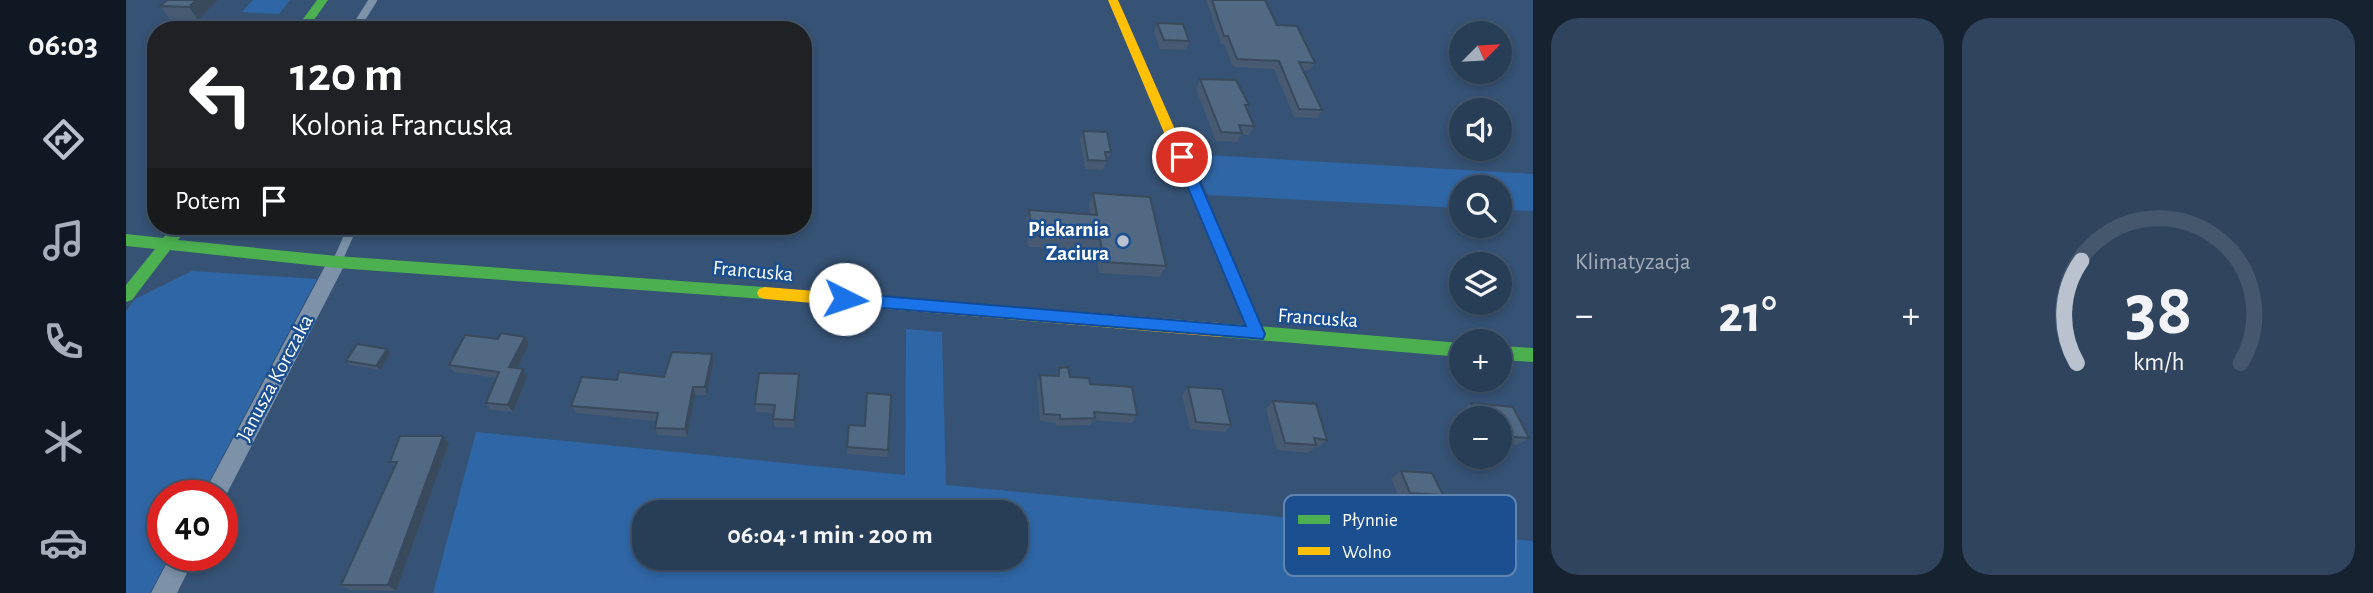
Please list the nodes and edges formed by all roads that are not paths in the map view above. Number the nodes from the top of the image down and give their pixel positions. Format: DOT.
graph roads {
  1 [pos="323,0"];
  2 [pos="373,0"];
  3 [pos="1114,0"];
  4 [pos="308,21"];
  5 [pos="360,21"];
  6 [pos="147,228"];
  7 [pos="174,235"];
  8 [pos="349,235"];
  9 [pos="132,241"];
  10 [pos="167,243"];
  11 [pos="126,255"];
  12 [pos="337,262"];
  13 [pos="126,296"];
  14 [pos="1257,334"];
  15 [pos="1449,349"];
  16 [pos="1512,354"];
  17 [pos="1533,355"];
  18 [pos="223,480"];
  19 [pos="176,571"];
  20 [pos="164,593"];
  1 -- 4 [label="main road"];
  2 -- 5 [label="lane"];
  3 -- 14 [label="main road"];
  6 -- 9 [label="main road"];
  7 -- 10 [label="main road"];
  8 -- 12 [label="lane"];
  9 -- 10 [label="main road, Francuska"];
  9 -- 11 [label="main road"];
  10 -- 12 [label="main road, Francuska"];
  10 -- 13 [label="main road"];
  12 -- 14 [label="main road, Francuska"];
  12 -- 18 [label="street, Janusza Korczaka"];
  14 -- 15 [label="main road, Francuska"];
  16 -- 17 [label="main road"];
  19 -- 20 [label="street"];
}
